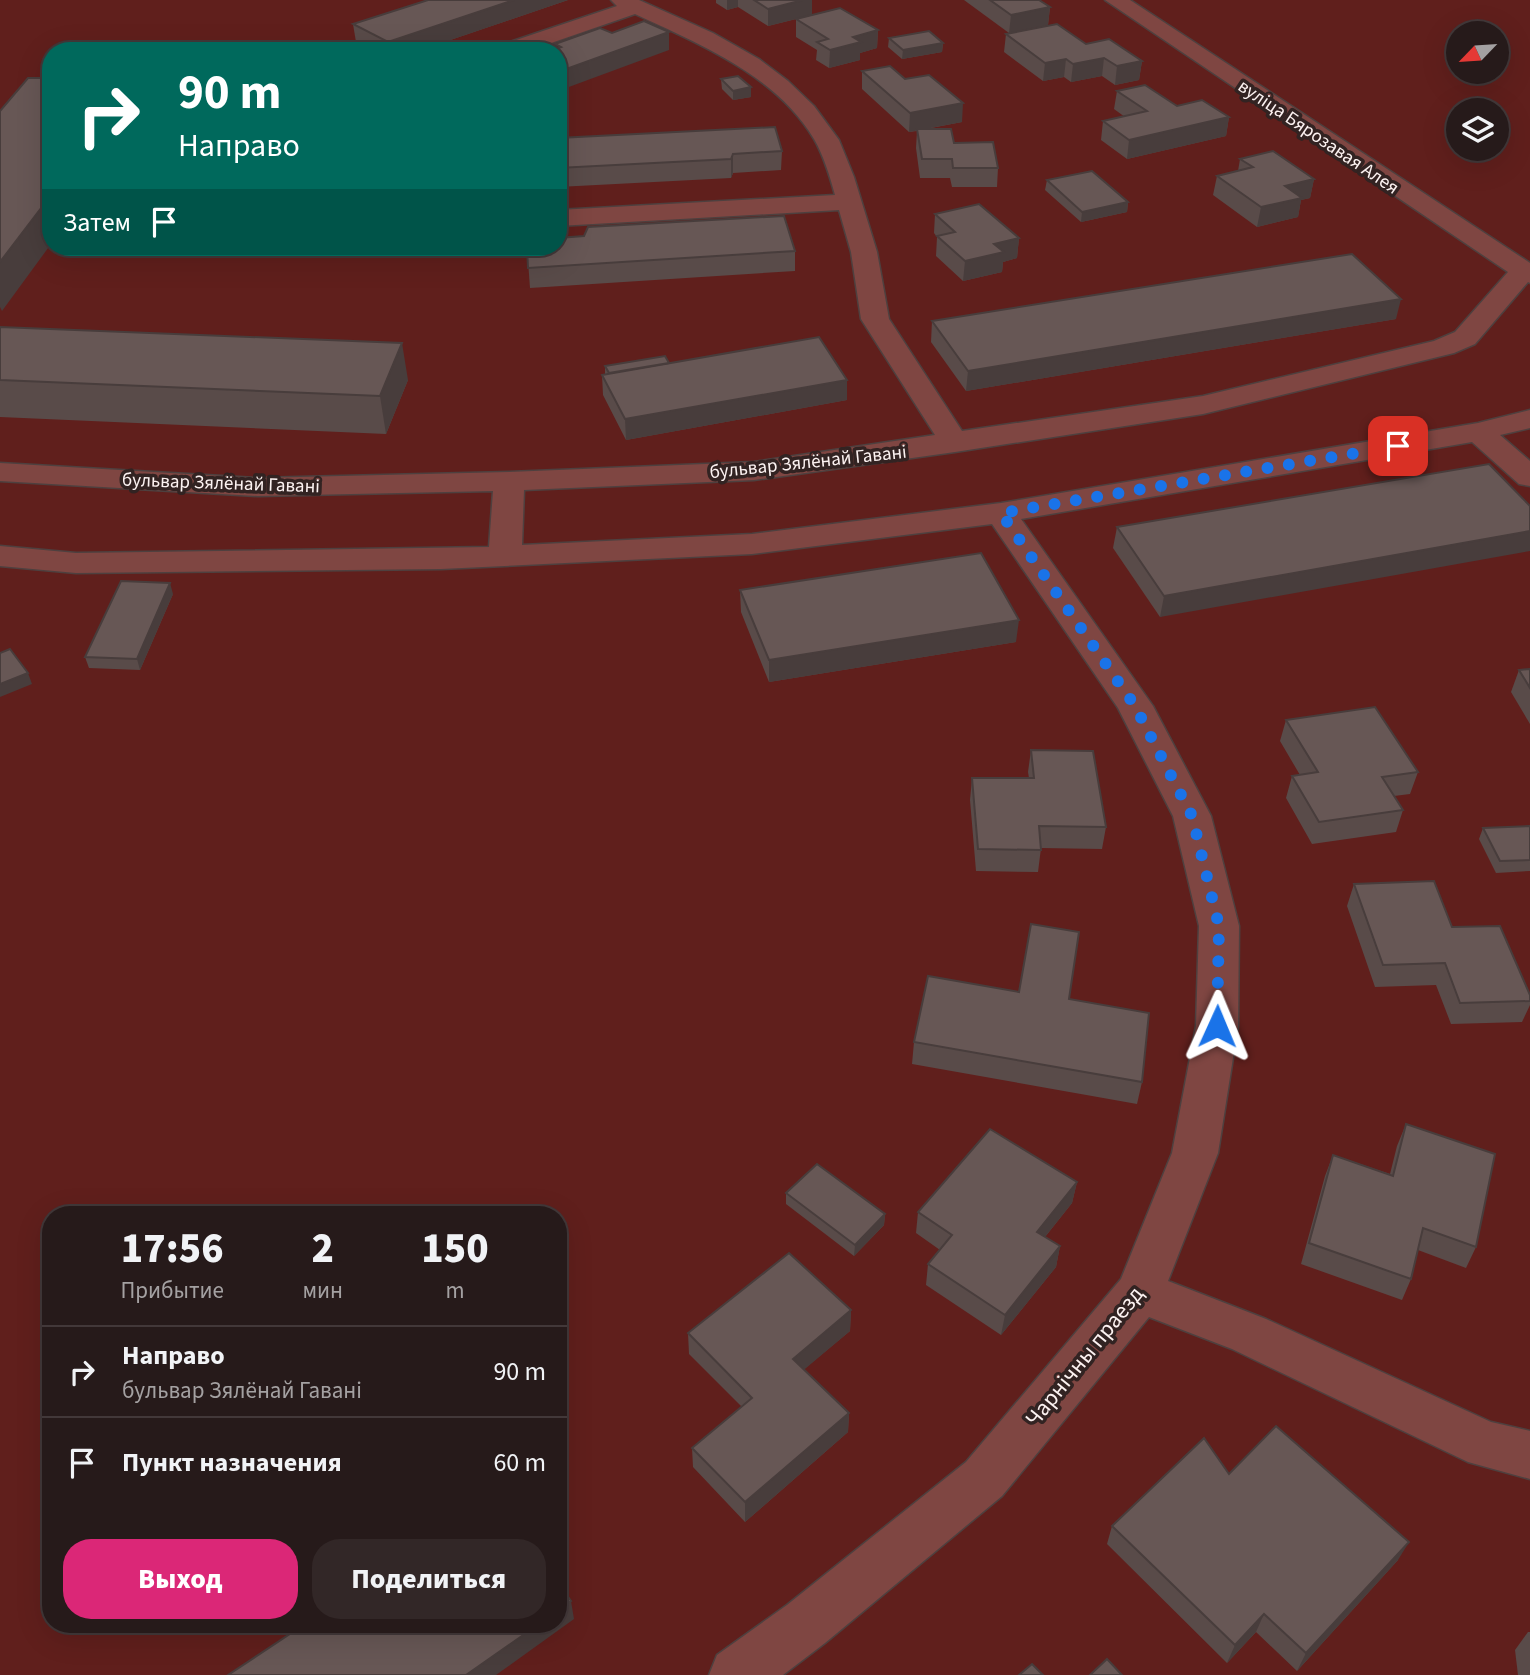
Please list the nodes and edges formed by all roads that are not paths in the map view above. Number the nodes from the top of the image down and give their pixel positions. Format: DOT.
graph roads {
  1 [pos="1116,0"];
  2 [pos="628,4"];
  3 [pos="529,42"];
  4 [pos="849,202"];
  5 [pos="567,218"];
  6 [pos="1526,273"];
  7 [pos="1530,419"];
  8 [pos="1478,432"];
  9 [pos="955,443"];
  10 [pos="0,472"];
  11 [pos="1530,477"];
  12 [pos="509,481"];
  13 [pos="1001,513"];
  14 [pos="0,556"];
  15 [pos="505,556"];
  16 [pos="1140,1292"];
  17 [pos="1530,1455"];
  18 [pos="737,1675"];
  1 -- 6 [label="street, вуліца Бярозавая Алея"];
  2 -- 3 [label="street"];
  2 -- 4 [label="street"];
  4 -- 5 [label="street"];
  4 -- 9 [label="street"];
  6 -- 9 [label="street, бульвар Зялёнай Гавані"];
  7 -- 8 [label="street"];
  8 -- 11 [label="street"];
  8 -- 13 [label="street"];
  9 -- 12 [label="street, бульвар Зялёнай Гавані"];
  10 -- 12 [label="street, бульвар Зялёнай Гавані"];
  12 -- 15 [label="street"];
  13 -- 15 [label="street"];
  13 -- 16 [label="street, Чарнічны праезд"];
  14 -- 15 [label="street"];
  16 -- 17 [label="street"];
  16 -- 18 [label="street, Чарнічны праезд"];
}
